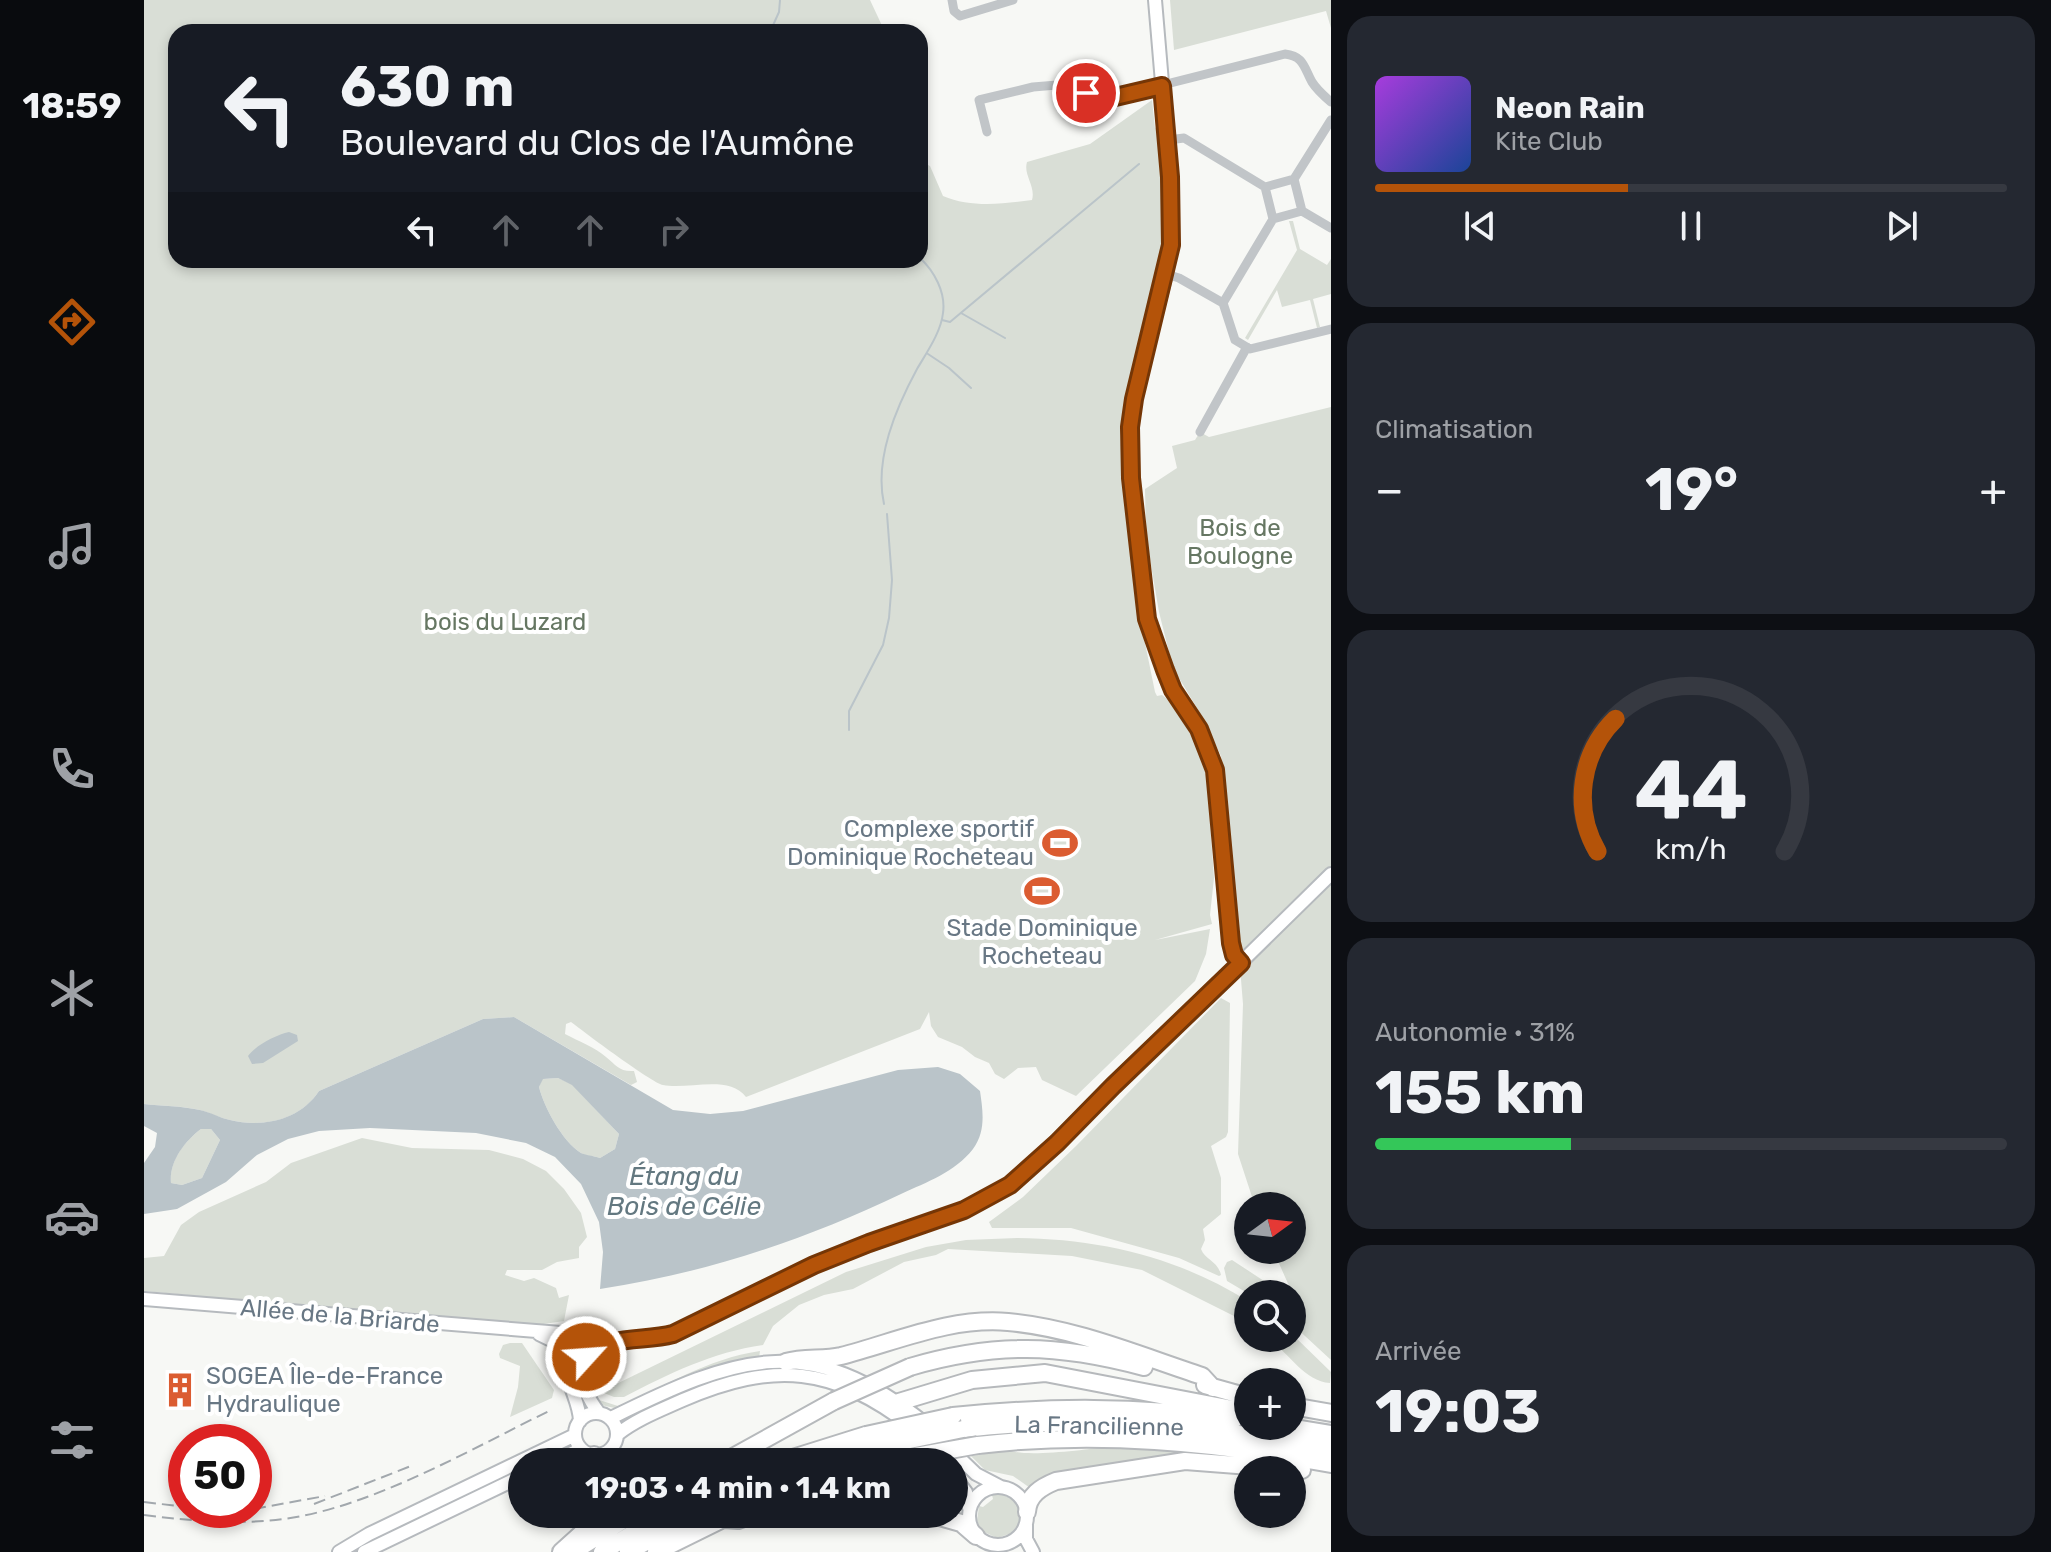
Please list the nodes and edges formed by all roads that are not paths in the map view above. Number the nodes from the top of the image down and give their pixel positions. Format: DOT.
graph roads {
  1 [pos="952,0"];
  2 [pos="1013,0"];
  3 [pos="1155,0"];
  4 [pos="1162,86"];
  5 [pos="1331,102"];
  6 [pos="1331,120"];
  7 [pos="987,132"];
  8 [pos="1168,140"];
  9 [pos="1294,179"];
  10 [pos="1265,187"];
  11 [pos="1302,211"];
  12 [pos="1273,219"];
  13 [pos="1331,228"];
  14 [pos="1166,274"];
  15 [pos="1223,303"];
  16 [pos="1331,329"];
  17 [pos="1247,347"];
  18 [pos="1200,432"];
  19 [pos="1331,874"];
  20 [pos="1241,963"];
  21 [pos="144,1299"];
  22 [pos="537,1333"];
  23 [pos="556,1341"];
  24 [pos="582,1352"];
  25 [pos="786,1362"];
  26 [pos="568,1375"];
  27 [pos="1213,1388"];
  28 [pos="1234,1393"];
  29 [pos="899,1402"];
  30 [pos="1234,1409"];
  31 [pos="1306,1409"];
  32 [pos="1331,1413"];
  33 [pos="605,1416"];
  34 [pos="1234,1419"];
  35 [pos="580,1421"];
  36 [pos="958,1423"];
  37 [pos="1308,1430"];
  38 [pos="618,1434"];
  39 [pos="1331,1434"];
  40 [pos="575,1435"];
  41 [pos="869,1441"];
  42 [pos="586,1448"];
  43 [pos="612,1448"];
  44 [pos="749,1448"];
  45 [pos="839,1448"];
  46 [pos="853,1448"];
  47 [pos="931,1448"];
  48 [pos="961,1448"];
  49 [pos="1331,1448"];
  50 [pos="1331,1464"];
  51 [pos="1331,1474"];
  52 [pos="508,1483"];
  53 [pos="1001,1487"];
  54 [pos="968,1504"];
  55 [pos="969,1514"];
  56 [pos="1026,1518"];
  57 [pos="588,1528"];
  58 [pos="611,1528"];
  59 [pos="642,1528"];
  60 [pos="671,1528"];
  61 [pos="704,1528"];
  62 [pos="968,1528"];
  63 [pos="976,1536"];
  64 [pos="994,1545"];
  65 [pos="339,1552"];
  66 [pos="364,1552"];
  67 [pos="561,1552"];
  68 [pos="573,1552"];
  69 [pos="602,1552"];
  70 [pos="628,1552"];
  71 [pos="656,1552"];
  72 [pos="1015,1552"];
  73 [pos="1033,1552"];
  1 -- 2 [label="street"];
  3 -- 4 [label="main road"];
  4 -- 5 [label="street"];
  4 -- 7 [label="street"];
  4 -- 8 [label="main road"];
  6 -- 9 [label="street"];
  8 -- 10 [label="street"];
  8 -- 14 [label="main road"];
  9 -- 10 [label="street"];
  9 -- 11 [label="street"];
  10 -- 12 [label="street"];
  11 -- 12 [label="street"];
  11 -- 13 [label="street"];
  12 -- 15 [label="street"];
  14 -- 15 [label="street"];
  14 -- 20 [label="main road"];
  15 -- 17 [label="street"];
  16 -- 17 [label="street"];
  17 -- 18 [label="street"];
  19 -- 20 [label="main road"];
  20 -- 24 [label="main road"];
  21 -- 22 [label="main road, Allée de la Briarde"];
  22 -- 23 [label="main road, Allée de la Briarde"];
  22 -- 24 [label="main road, Allée de la Briarde"];
  23 -- 24 [label="main road, Allée de la Briarde"];
  23 -- 26 [label="main road"];
  24 -- 26 [label="main road"];
  24 -- 33 [label="main road"];
  25 -- 27 [label="highway"];
  25 -- 29 [label="main road"];
  25 -- 33 [label="main road"];
  26 -- 35 [label="main road"];
  27 -- 28 [label="highway"];
  27 -- 44 [label="highway, bridge"];
  29 -- 30 [label="highway"];
  29 -- 53 [label="main road"];
  31 -- 32 [label="highway"];
  33 -- 35 [label="main road"];
  33 -- 38 [label="main road"];
  34 -- 36 [label="highway, La Francilienne"];
  35 -- 40 [label="main road"];
  36 -- 41 [label="highway, La Francilienne, bridge"];
  36 -- 49 [label="highway, La Francilienne"];
  37 -- 39 [label="highway"];
  38 -- 43 [label="main road"];
  38 -- 47 [label="main road"];
  40 -- 42 [label="main road"];
  40 -- 65 [label="main road"];
  41 -- 45 [label="highway, La Francilienne"];
  41 -- 46 [label="highway, La Francilienne"];
  48 -- 50 [label="highway, bridge"];
  51 -- 56 [label="highway"];
  52 -- 66 [label="main road"];
  53 -- 55 [label="main road"];
  53 -- 56 [label="main road"];
  54 -- 55 [label="main road"];
  55 -- 63 [label="main road"];
  56 -- 64 [label="main road"];
  56 -- 73 [label="main road"];
  57 -- 67 [label="highway"];
  58 -- 68 [label="highway"];
  59 -- 69 [label="highway"];
  60 -- 70 [label="highway"];
  61 -- 71 [label="highway"];
  62 -- 63 [label="highway"];
  63 -- 64 [label="main road"];
  64 -- 72 [label="main road"];
}
